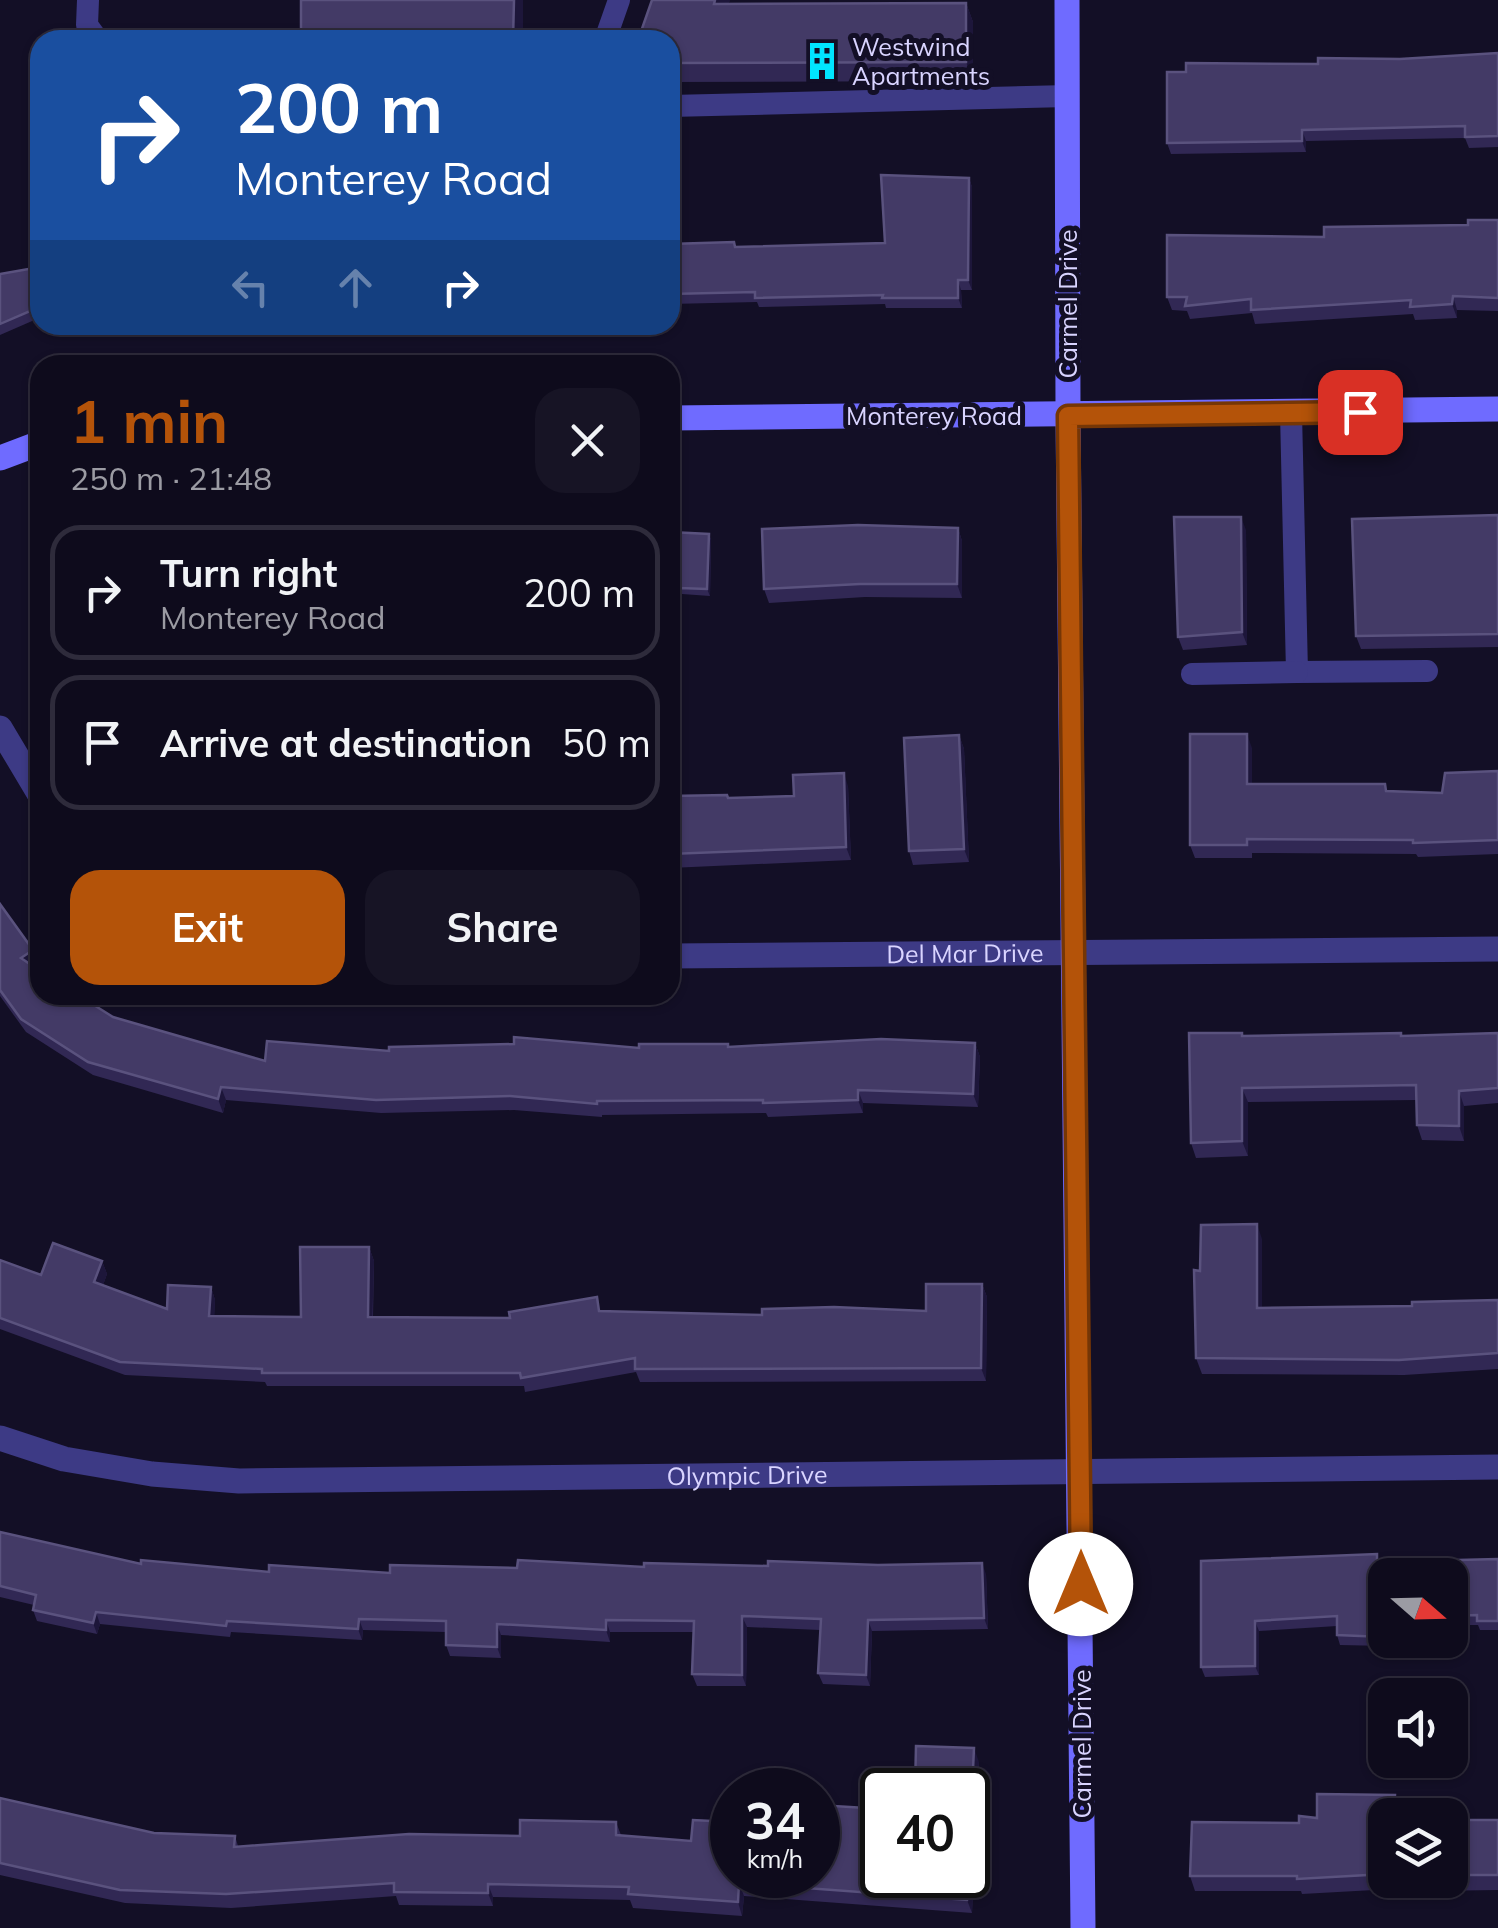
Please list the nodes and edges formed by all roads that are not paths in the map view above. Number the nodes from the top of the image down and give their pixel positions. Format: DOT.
graph roads {
  1 [pos="88,0"];
  2 [pos="619,0"];
  3 [pos="1068,0"];
  4 [pos="91,30"];
  5 [pos="608,30"];
  6 [pos="1068,96"];
  7 [pos="680,106"];
  8 [pos="1498,409"];
  9 [pos="1291,413"];
  10 [pos="1068,416"];
  11 [pos="680,418"];
  12 [pos="30,447"];
  13 [pos="0,458"];
  14 [pos="1427,671"];
  15 [pos="1297,672"];
  16 [pos="1192,674"];
  17 [pos="0,728"];
  18 [pos="30,778"];
  19 [pos="1498,950"];
  20 [pos="1076,953"];
  21 [pos="680,956"];
  22 [pos="0,1438"];
  23 [pos="1498,1467"];
  24 [pos="1080,1469"];
  25 [pos="1083,1928"];
  1 -- 4 [label="lane"];
  2 -- 5 [label="lane"];
  3 -- 6 [label="street, Carmel Drive"];
  6 -- 7 [label="lane"];
  6 -- 10 [label="street, Carmel Drive"];
  8 -- 9 [label="street, Monterey Road"];
  9 -- 10 [label="street, Monterey Road"];
  9 -- 15 [label="lane"];
  10 -- 11 [label="street, Monterey Road"];
  10 -- 20 [label="street, Carmel Drive"];
  12 -- 13 [label="street"];
  14 -- 15 [label="lane"];
  15 -- 16 [label="lane"];
  17 -- 18 [label="street"];
  19 -- 20 [label="street, Del Mar Drive"];
  20 -- 21 [label="street, Del Mar Drive"];
  20 -- 24 [label="street, Carmel Drive"];
  22 -- 24 [label="street, Olympic Drive"];
  23 -- 24 [label="street, Olympic Drive"];
  24 -- 25 [label="street, Carmel Drive"];
}
